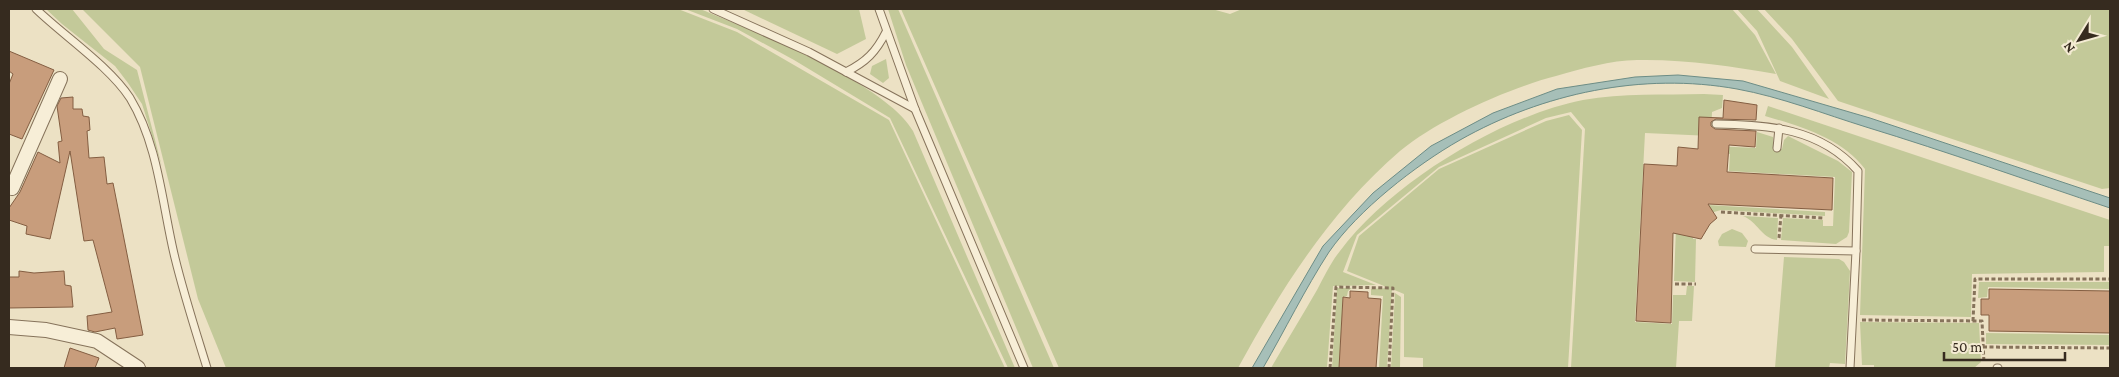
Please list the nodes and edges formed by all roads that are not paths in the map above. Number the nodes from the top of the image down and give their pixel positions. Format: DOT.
graph roads {
  1 [pos="36,9"];
  2 [pos="713,9"];
  3 [pos="878,9"];
  4 [pos="886,32"];
  5 [pos="846,72"];
  6 [pos="60,79"];
  7 [pos="915,109"];
  8 [pos="1716,124"];
  9 [pos="1779,128"];
  10 [pos="1777,148"];
  11 [pos="10,189"];
  12 [pos="1755,248"];
  13 [pos="1856,252"];
  14 [pos="9,327"];
  15 [pos="138,368"];
  16 [pos="207,368"];
  17 [pos="1024,368"];
  18 [pos="1850,368"];
  1 -- 16 [label="lane"];
  2 -- 5 [label="lane"];
  3 -- 4 [label="lane"];
  4 -- 5 [label="lane"];
  4 -- 7 [label="lane"];
  5 -- 7 [label="lane"];
  6 -- 11 [label="street"];
  7 -- 17 [label="lane"];
  8 -- 9 [label="lane"];
  9 -- 10 [label="lane"];
  9 -- 13 [label="lane"];
  12 -- 13 [label="lane"];
  13 -- 18 [label="lane"];
  14 -- 15 [label="street"];
}
